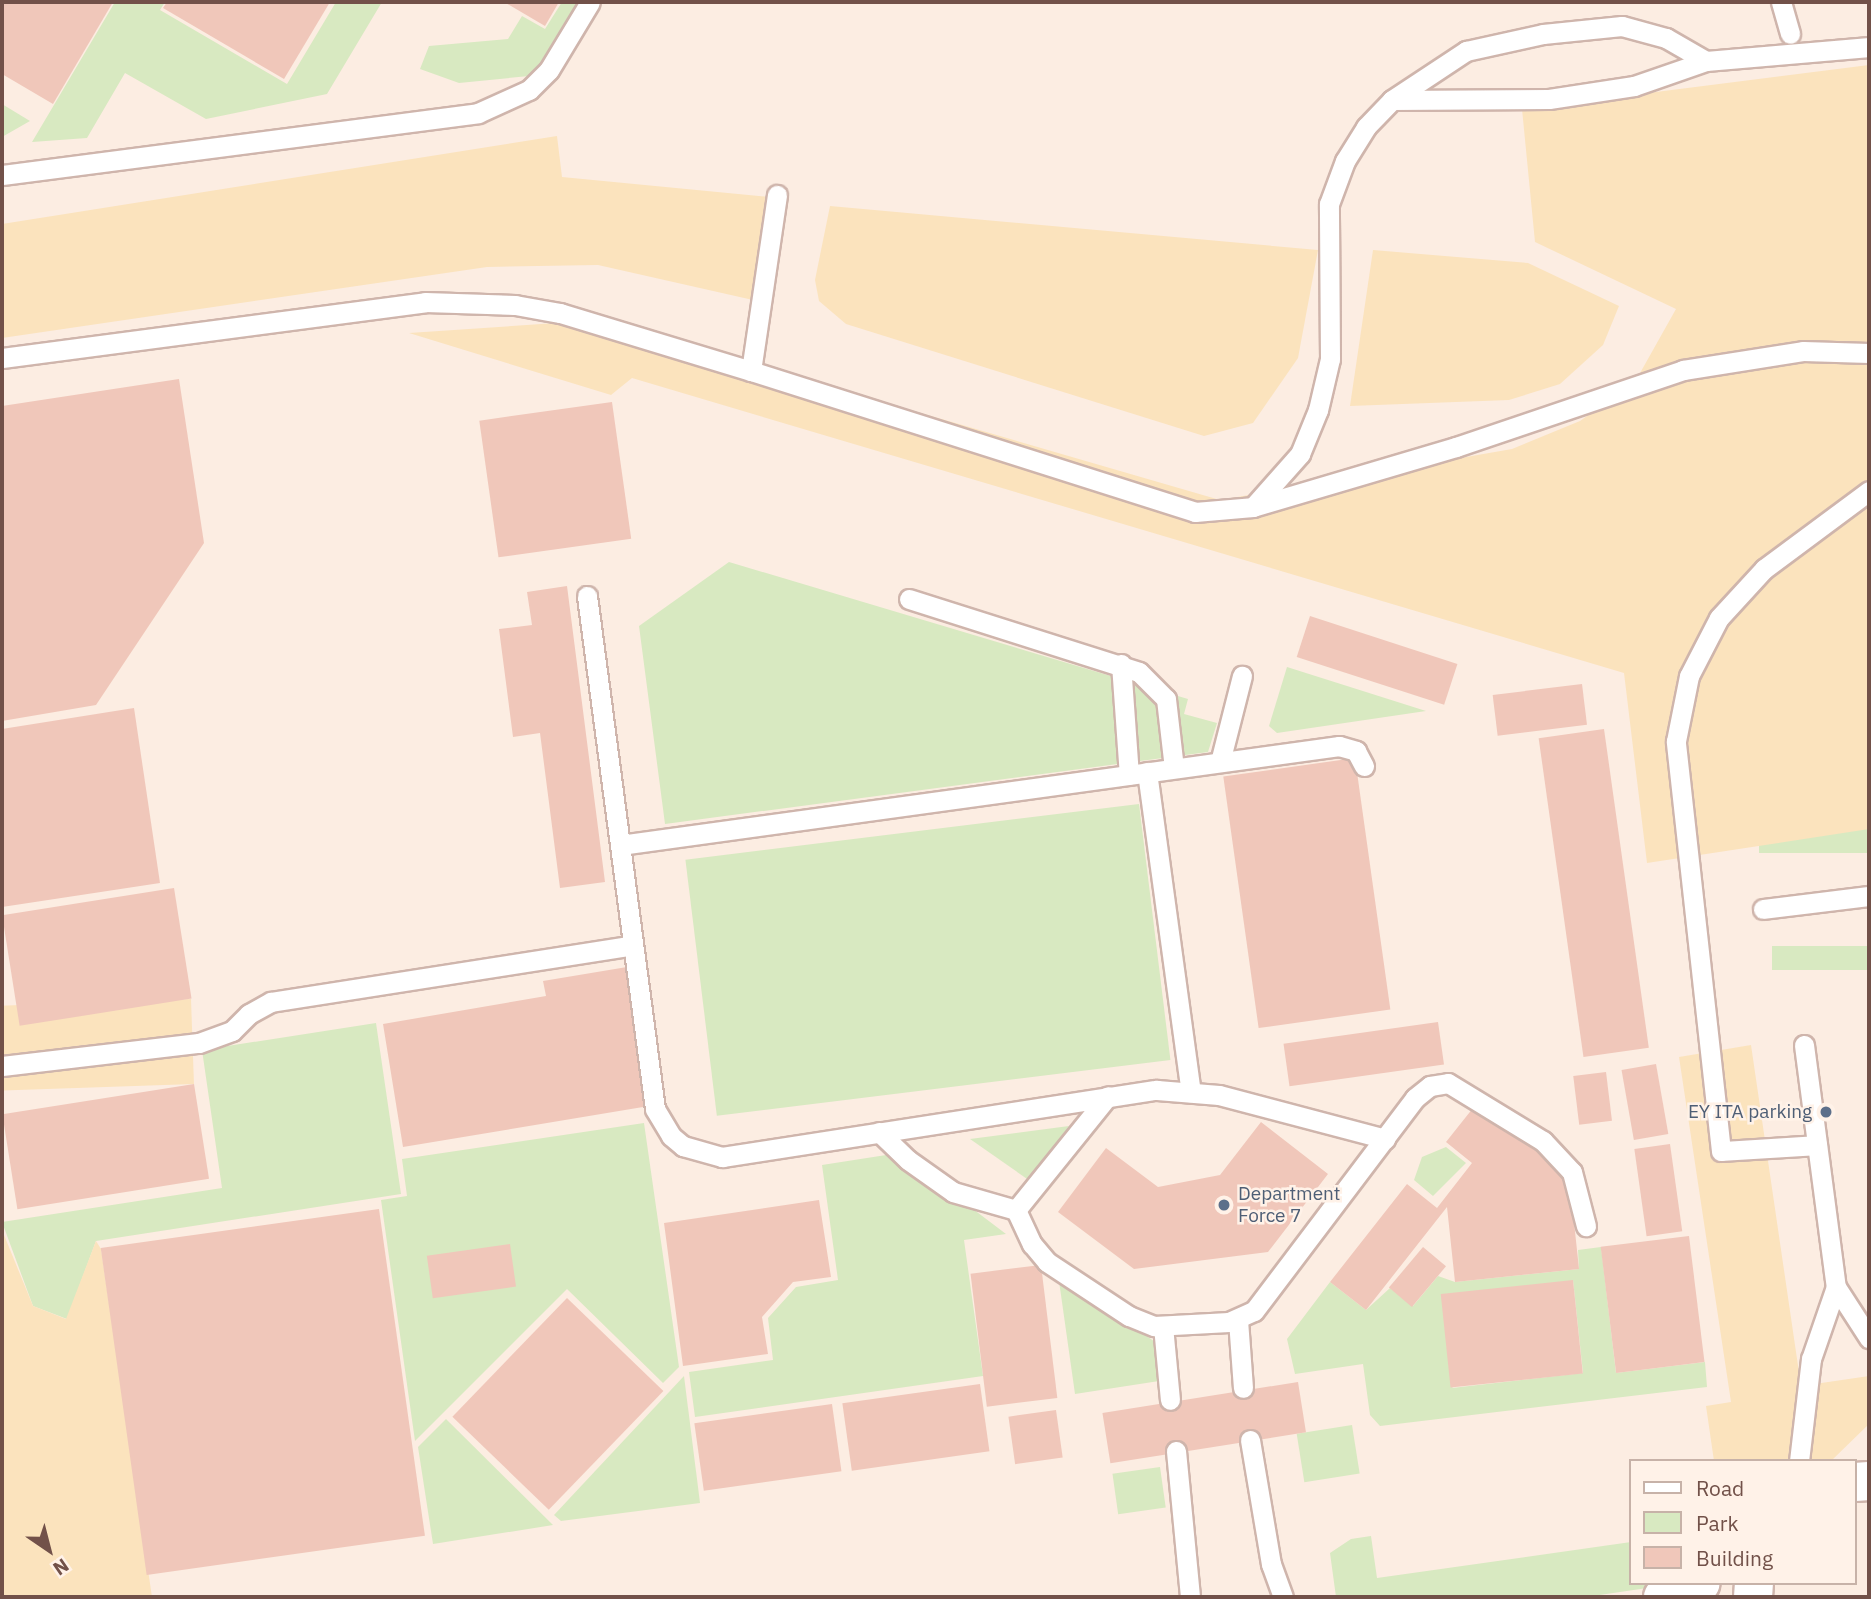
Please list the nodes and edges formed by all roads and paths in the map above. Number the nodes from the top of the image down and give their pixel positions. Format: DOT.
graph roads {
  1 [pos="590,2"];
  2 [pos="1781,2"];
  3 [pos="1790,34"];
  4 [pos="1866,45"];
  5 [pos="1706,61"];
  6 [pos="1392,100"];
  7 [pos="2,175"];
  8 [pos="777,195"];
  9 [pos="1869,353"];
  10 [pos="2,358"];
  11 [pos="751,371"];
  12 [pos="1869,491"];
  13 [pos="1253,506"];
  14 [pos="587,596"];
  15 [pos="909,599"];
  16 [pos="1121,664"];
  17 [pos="1242,676"];
  18 [pos="1220,762"];
  19 [pos="1364,766"];
  20 [pos="1174,768"];
  21 [pos="1138,774"];
  22 [pos="620,845"];
  23 [pos="1869,896"];
  24 [pos="1763,909"];
  25 [pos="634,945"];
  26 [pos="1804,1045"];
  27 [pos="2,1066"];
  28 [pos="1191,1092"];
  29 [pos="1108,1096"];
  30 [pos="879,1132"];
  31 [pos="1385,1139"];
  32 [pos="1817,1145"];
  33 [pos="1016,1210"];
  34 [pos="1586,1226"];
  35 [pos="1836,1287"];
  36 [pos="1238,1320"];
  37 [pos="1163,1326"];
  38 [pos="1869,1338"];
  39 [pos="1243,1388"];
  40 [pos="1170,1400"];
  41 [pos="1250,1440"];
  42 [pos="1176,1451"];
  43 [pos="1799,1459"];
  44 [pos="1696,1585"];
  45 [pos="1191,1597"];
  46 [pos="1283,1597"];
  47 [pos="1663,1597"];
  1 -- 7 [label="lane"];
  2 -- 3 [label="lane"];
  4 -- 5 [label="lane"];
  5 -- 6 [label="lane"];
  5 -- 6 [label="lane"];
  6 -- 13 [label="lane"];
  8 -- 11 [label="lane"];
  9 -- 13 [label="lane"];
  10 -- 11 [label="lane"];
  11 -- 13 [label="lane"];
  12 -- 32 [label="lane"];
  14 -- 22 [label="lane"];
  15 -- 16 [label="lane"];
  16 -- 20 [label="lane"];
  16 -- 21 [label="lane"];
  17 -- 18 [label="lane"];
  18 -- 19 [label="lane"];
  18 -- 20 [label="lane"];
  20 -- 21 [label="lane"];
  21 -- 22 [label="lane"];
  21 -- 28 [label="lane"];
  22 -- 25 [label="lane"];
  23 -- 24 [label="lane"];
  25 -- 27 [label="lane"];
  25 -- 30 [label="lane"];
  26 -- 32 [label="lane"];
  28 -- 29 [label="lane"];
  28 -- 31 [label="lane"];
  29 -- 30 [label="lane"];
  29 -- 33 [label="lane"];
  30 -- 33 [label="lane"];
  31 -- 34 [label="lane"];
  31 -- 36 [label="lane"];
  32 -- 35 [label="lane"];
  33 -- 37 [label="lane"];
  35 -- 38 [label="lane"];
  35 -- 43 [label="lane"];
  36 -- 37 [label="lane"];
  36 -- 39 [label="lane"];
  37 -- 40 [label="lane"];
  41 -- 46 [label="lane"];
  42 -- 45 [label="lane"];
  44 -- 47 [label="street"];
}
